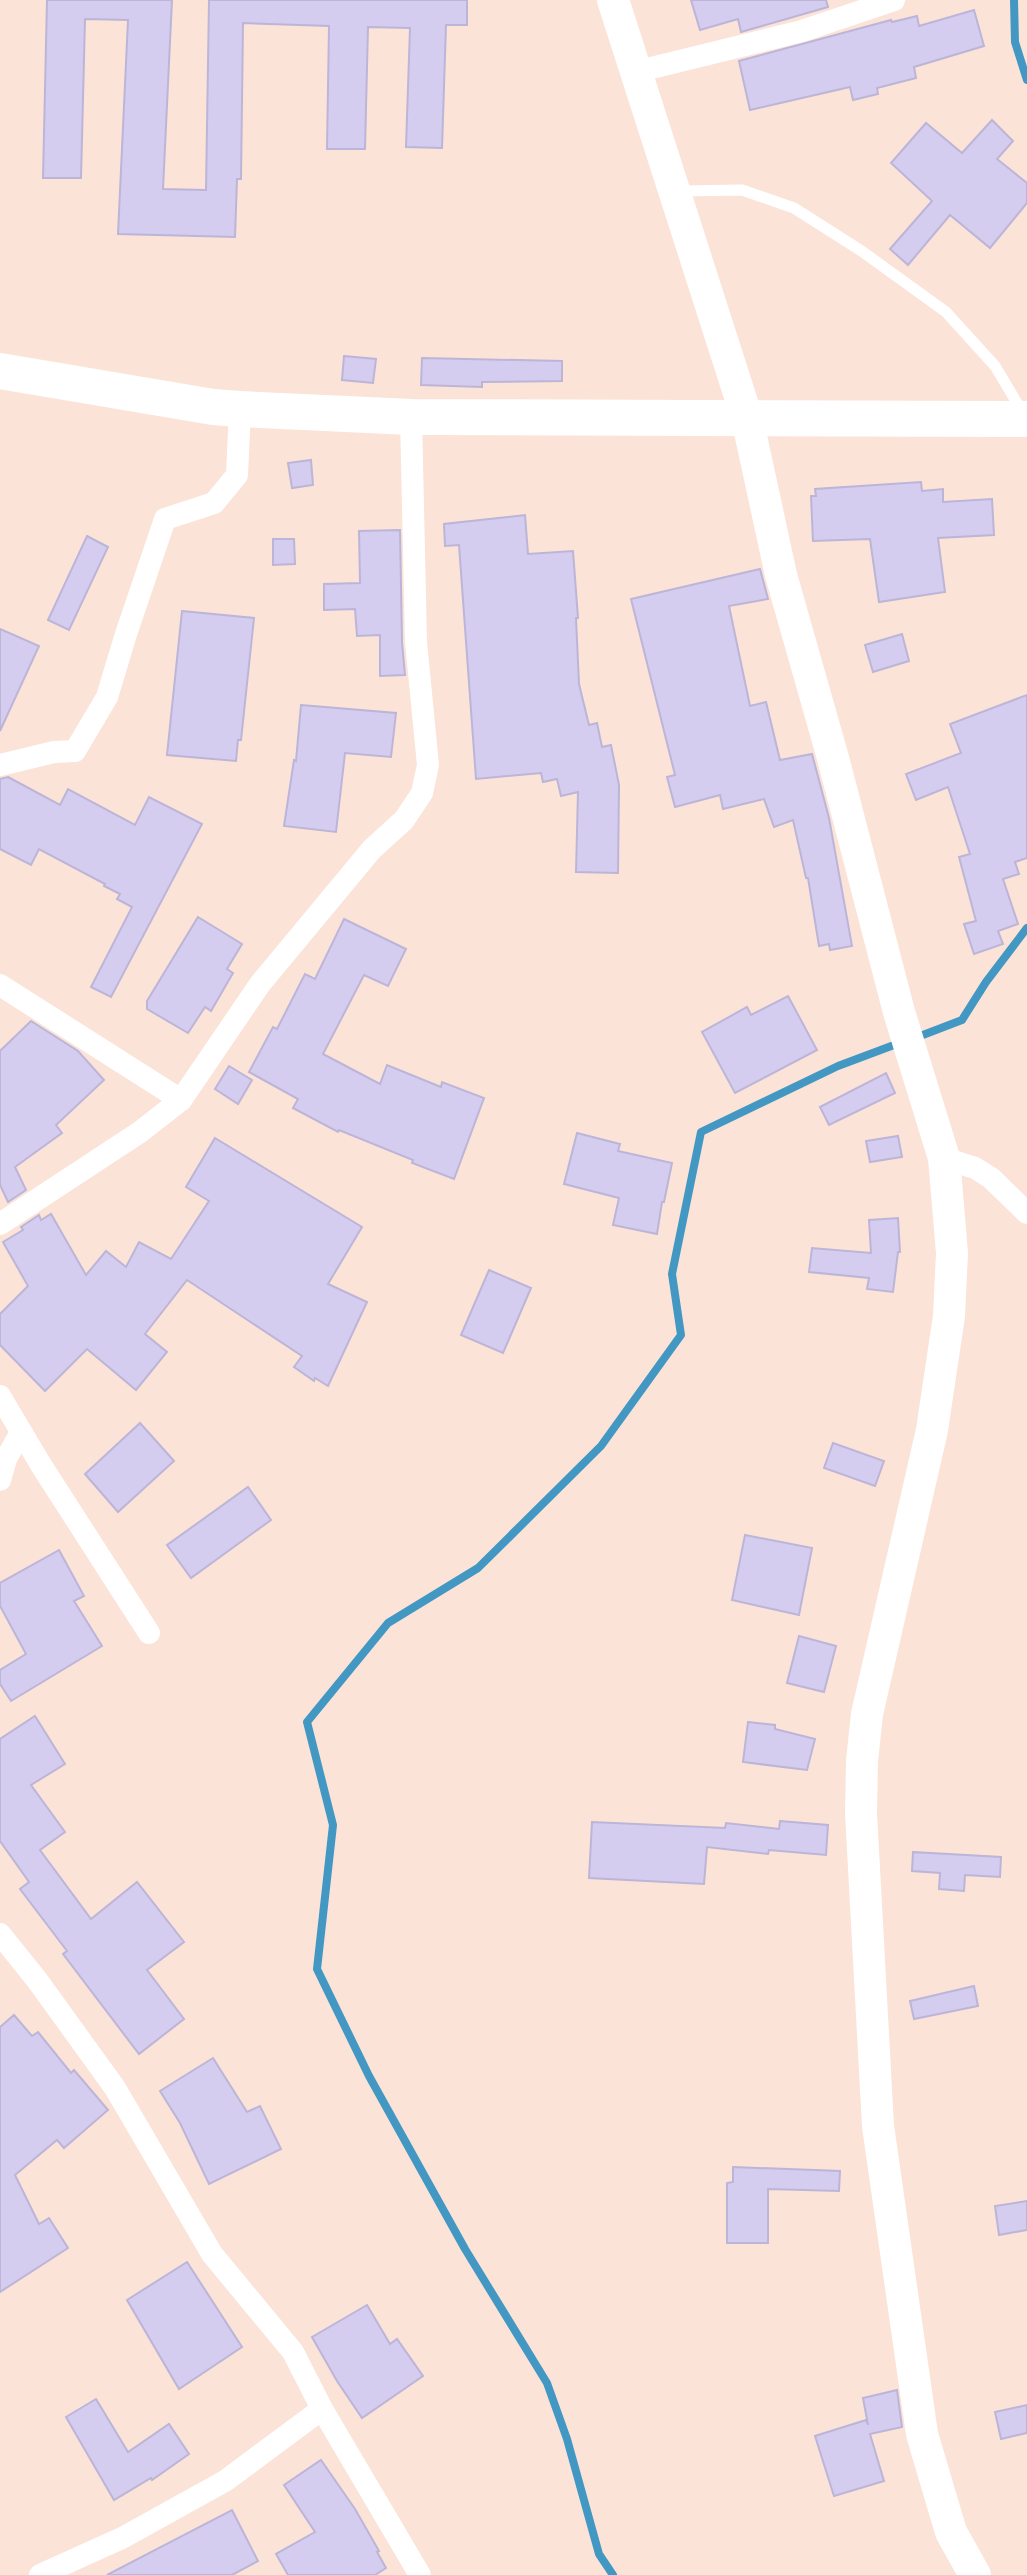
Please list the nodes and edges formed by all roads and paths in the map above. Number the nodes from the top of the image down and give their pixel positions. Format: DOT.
graph roads {
  1 [pos="613,0"];
  2 [pos="894,0"];
  3 [pos="635,72"];
  4 [pos="674,191"];
  5 [pos="0,371"];
  6 [pos="240,409"];
  7 [pos="411,417"];
  8 [pos="747,418"];
  9 [pos="1026,419"];
  10 [pos="0,765"];
  11 [pos="0,985"];
  12 [pos="181,1100"];
  13 [pos="944,1158"];
  14 [pos="1027,1213"];
  15 [pos="0,1224"];
  16 [pos="0,1396"];
  17 [pos="21,1432"];
  18 [pos="0,1480"];
  19 [pos="149,1633"];
  20 [pos="0,1934"];
  21 [pos="322,2409"];
  22 [pos="40,2575"];
  23 [pos="420,2575"];
  24 [pos="975,2575"];
  1 -- 3 [label="main road"];
  2 -- 3 [label="street"];
  3 -- 4 [label="main road"];
  4 -- 8 [label="main road"];
  4 -- 9 [label="lane"];
  5 -- 6 [label="main road"];
  6 -- 7 [label="main road"];
  6 -- 10 [label="street"];
  7 -- 8 [label="main road"];
  7 -- 12 [label="street"];
  8 -- 9 [label="main road"];
  8 -- 13 [label="main road"];
  11 -- 12 [label="street"];
  12 -- 15 [label="street"];
  13 -- 14 [label="street"];
  13 -- 24 [label="main road"];
  16 -- 17 [label="street"];
  17 -- 18 [label="street"];
  17 -- 19 [label="street"];
  20 -- 21 [label="street"];
  21 -- 22 [label="street"];
  21 -- 23 [label="street"];
}
